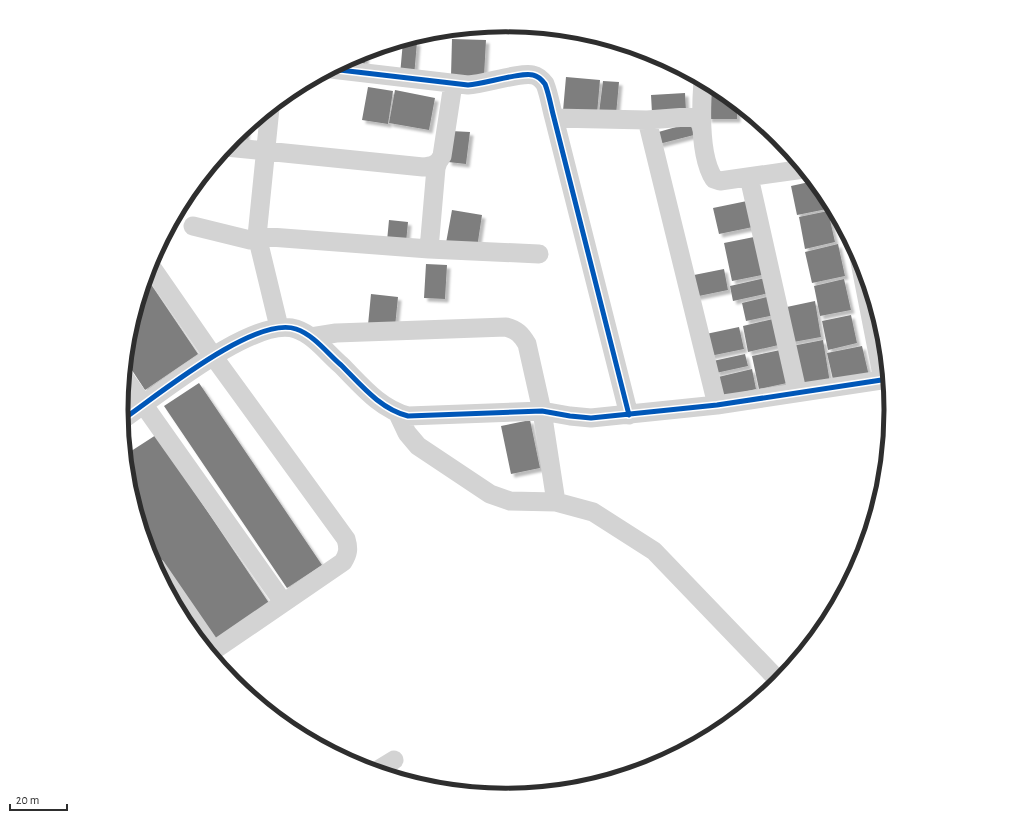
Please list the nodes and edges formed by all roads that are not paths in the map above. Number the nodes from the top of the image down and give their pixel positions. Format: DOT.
graph roads {
  1 [pos="341,70"];
  2 [pos="452,84"];
  3 [pos="702,88"];
  4 [pos="269,116"];
  5 [pos="700,116"];
  6 [pos="554,118"];
  7 [pos="647,120"];
  8 [pos="234,148"];
  9 [pos="265,151"];
  10 [pos="438,162"];
  11 [pos="798,170"];
  12 [pos="749,177"];
  13 [pos="193,226"];
  14 [pos="257,236"];
  15 [pos="429,249"];
  16 [pos="540,254"];
  17 [pos="155,271"];
  18 [pos="869,306"];
  19 [pos="279,327"];
  20 [pos="311,337"];
  21 [pos="879,348"];
  22 [pos="213,356"];
  23 [pos="883,379"];
  24 [pos="129,385"];
  25 [pos="797,391"];
  26 [pos="717,405"];
  27 [pos="143,406"];
  28 [pos="542,411"];
  29 [pos="398,414"];
  30 [pos="629,415"];
  31 [pos="128,416"];
  32 [pos="556,502"];
  33 [pos="283,602"];
  34 [pos="214,650"];
  35 [pos="774,676"];
  36 [pos="394,760"];
  37 [pos="382,767"];
  1 -- 2 [label="street"];
  2 -- 6 [label="street"];
  2 -- 10 [label="street"];
  3 -- 5 [label="street"];
  4 -- 9 [label="street"];
  5 -- 7 [label="street"];
  5 -- 12 [label="street"];
  6 -- 7 [label="street"];
  6 -- 30 [label="street"];
  7 -- 26 [label="street"];
  8 -- 9 [label="street"];
  9 -- 10 [label="street"];
  9 -- 14 [label="street"];
  10 -- 15 [label="street"];
  11 -- 12 [label="street"];
  12 -- 25 [label="street"];
  13 -- 14 [label="street"];
  14 -- 15 [label="street"];
  14 -- 19 [label="street"];
  15 -- 16 [label="street"];
  17 -- 22 [label="street"];
  18 -- 21 [label="street"];
  19 -- 20 [label="street"];
  19 -- 22 [label="street"];
  20 -- 28 [label="street"];
  20 -- 29 [label="street"];
  22 -- 27 [label="street"];
  22 -- 33 [label="street"];
  23 -- 25 [label="street"];
  24 -- 27 [label="street"];
  25 -- 26 [label="street"];
  26 -- 30 [label="street"];
  27 -- 31 [label="street"];
  27 -- 33 [label="street"];
  28 -- 29 [label="street"];
  28 -- 30 [label="street"];
  28 -- 32 [label="street"];
  29 -- 32 [label="street"];
  32 -- 35 [label="street"];
  33 -- 34 [label="street"];
  36 -- 37 [label="street"];
}
